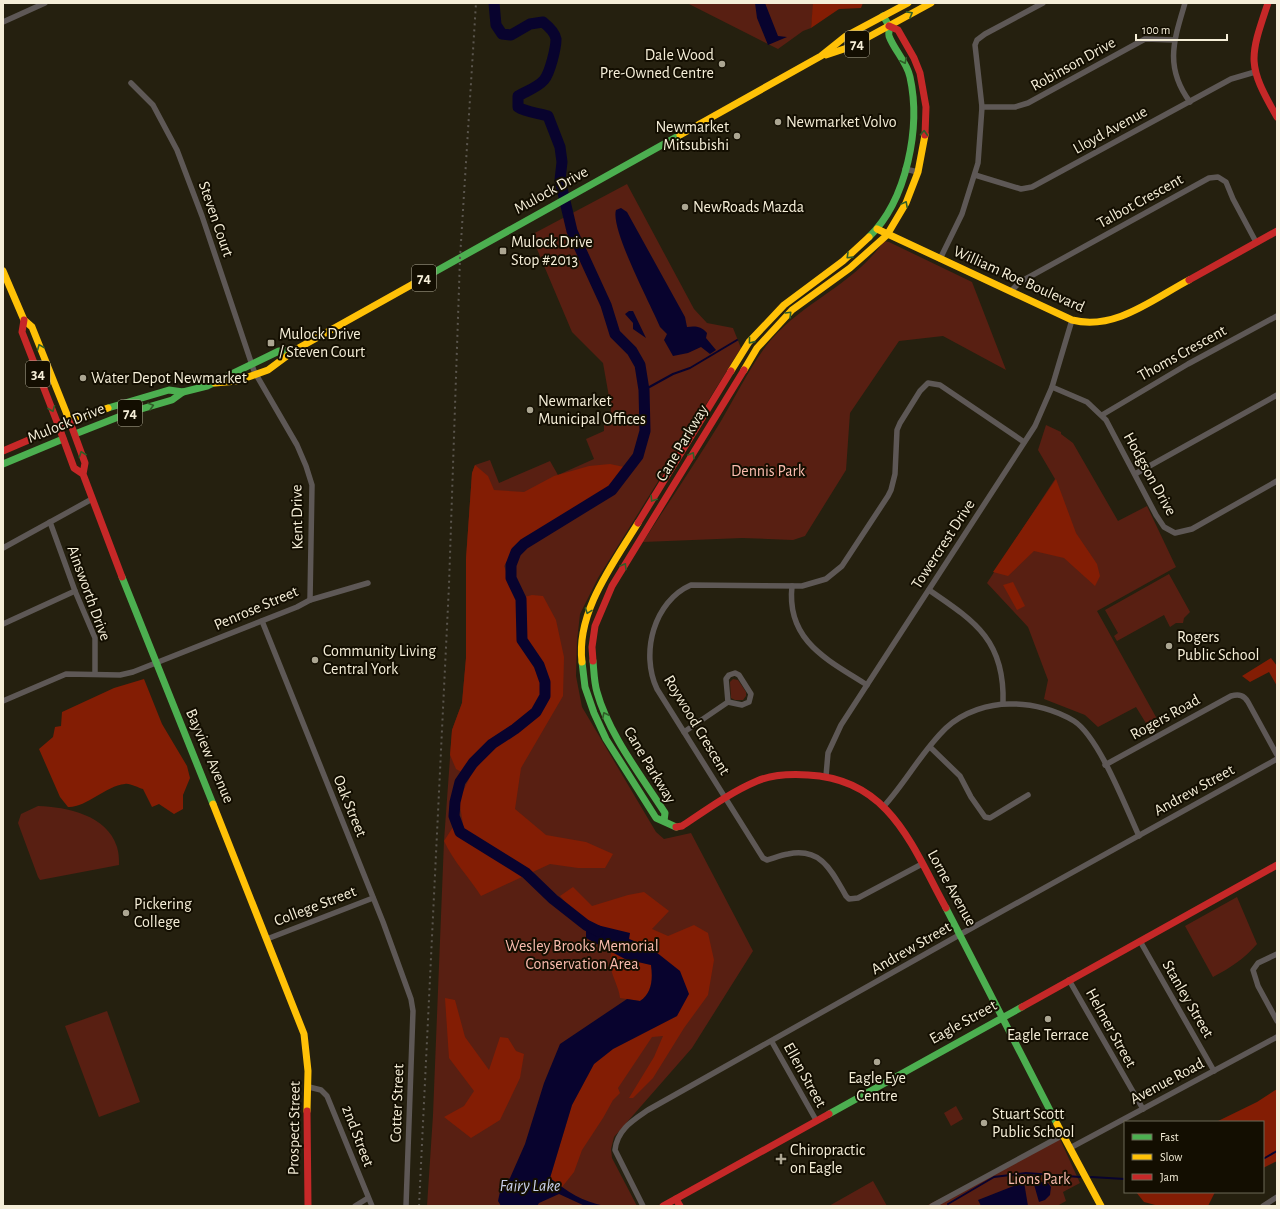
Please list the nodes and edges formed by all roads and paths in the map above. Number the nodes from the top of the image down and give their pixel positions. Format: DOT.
graph roads {
  1 [pos="45,3"];
  2 [pos="908,3"];
  3 [pos="931,3"];
  4 [pos="1043,3"];
  5 [pos="1185,3"];
  6 [pos="1268,3"];
  7 [pos="883,16"];
  8 [pos="3,22"];
  9 [pos="889,26"];
  10 [pos="1174,40"];
  11 [pos="821,56"];
  12 [pos="1255,72"];
  13 [pos="131,83"];
  14 [pos="1190,102"];
  15 [pos="982,107"];
  16 [pos="1277,117"];
  17 [pos="904,169"];
  18 [pos="918,172"];
  19 [pos="975,175"];
  20 [pos="877,229"];
  21 [pos="1277,231"];
  22 [pos="887,234"];
  23 [pos="1256,242"];
  24 [pos="940,260"];
  25 [pos="3,271"];
  26 [pos="1011,291"];
  27 [pos="1277,316"];
  28 [pos="24,320"];
  29 [pos="1072,320"];
  30 [pos="295,350"];
  31 [pos="252,364"];
  32 [pos="257,375"];
  33 [pos="215,383"];
  34 [pos="1052,388"];
  35 [pos="183,392"];
  36 [pos="1277,395"];
  37 [pos="1102,415"];
  38 [pos="70,422"];
  39 [pos="59,427"];
  40 [pos="75,434"];
  41 [pos="63,439"];
  42 [pos="1024,442"];
  43 [pos="3,450"];
  44 [pos="3,464"];
  45 [pos="83,474"];
  46 [pos="1136,474"];
  47 [pos="1277,481"];
  48 [pos="92,499"];
  49 [pos="50,522"];
  50 [pos="3,548"];
  51 [pos="368,583"];
  52 [pos="792,586"];
  53 [pos="929,590"];
  54 [pos="75,591"];
  55 [pos="310,600"];
  56 [pos="262,621"];
  57 [pos="3,624"];
  58 [pos="156,663"];
  59 [pos="96,674"];
  60 [pos="867,685"];
  61 [pos="3,701"];
  62 [pos="728,702"];
  63 [pos="1003,704"];
  64 [pos="684,732"];
  65 [pos="930,747"];
  66 [pos="1277,755"];
  67 [pos="1277,759"];
  68 [pos="1105,765"];
  69 [pos="826,776"];
  70 [pos="1028,795"];
  71 [pos="727,798"];
  72 [pos="884,806"];
  73 [pos="664,821"];
  74 [pos="1139,836"];
  75 [pos="922,864"];
  76 [pos="1277,865"];
  77 [pos="373,898"];
  78 [pos="961,934"];
  79 [pos="267,939"];
  80 [pos="1140,941"];
  81 [pos="1277,954"];
  82 [pos="1070,980"];
  83 [pos="411,1002"];
  84 [pos="1003,1016"];
  85 [pos="1277,1021"];
  86 [pos="1277,1037"];
  87 [pos="772,1042"];
  88 [pos="307,1050"];
  89 [pos="1214,1070"];
  90 [pos="309,1087"];
  91 [pos="1143,1109"];
  92 [pos="816,1120"];
  93 [pos="1063,1135"];
  94 [pos="1070,1148"];
  95 [pos="1277,1197"];
  96 [pos="368,1198"];
  97 [pos="676,1199"];
  98 [pos="308,1206"];
  99 [pos="355,1206"];
  100 [pos="372,1206"];
  101 [pos="406,1206"];
  102 [pos="643,1206"];
  103 [pos="663,1206"];
  104 [pos="680,1206"];
  105 [pos="932,1206"];
  106 [pos="1101,1206"];
  107 [pos="1263,1206"];
  1 -- 8 [label="street"];
  2 -- 7 [label="main road, Mulock Drive / 74"];
  9 -- 3 [label="main road, Mulock Drive / 74, one-way"];
  4 -- 15 [label="street"];
  5 -- 10 [label="street"];
  6 -- 12 [label="main road"];
  7 -- 9 [label="main road, Cane Parkway"];
  7 -- 11 [label="main road, Mulock Drive / 74"];
  9 -- 11 [label="main road, Mulock Drive / 74"];
  9 -- 17 [label="main road, Cane Parkway, one-way"];
  18 -- 9 [label="main road, Cane Parkway, one-way"];
  10 -- 14 [label="street"];
  10 -- 15 [label="street, Robinson Drive"];
  11 -- 30 [label="main road, Mulock Drive / 74"];
  12 -- 14 [label="street, Lloyd Avenue"];
  12 -- 16 [label="main road"];
  13 -- 31 [label="street, Steven Court"];
  14 -- 19 [label="street, Lloyd Avenue"];
  15 -- 19 [label="street"];
  17 -- 18 [label="street"];
  17 -- 20 [label="main road, Cane Parkway"];
  22 -- 18 [label="main road, Cane Parkway, one-way"];
  19 -- 24 [label="street"];
  20 -- 22 [label="main road, William Roe Boulevard"];
  20 -- 73 [label="main road, Cane Parkway, one-way"];
  21 -- 23 [label="main road, William Roe Boulevard"];
  22 -- 24 [label="main road, William Roe Boulevard"];
  73 -- 22 [label="main road, Cane Parkway, one-way"];
  23 -- 26 [label="street, Talbot Crescent"];
  23 -- 29 [label="main road, William Roe Boulevard"];
  24 -- 26 [label="main road, William Roe Boulevard"];
  25 -- 28 [label="main road, 34"];
  26 -- 29 [label="main road, William Roe Boulevard"];
  27 -- 37 [label="street, Thoms Crescent"];
  38 -- 28 [label="main road, 34, one-way"];
  28 -- 39 [label="main road, 34, one-way"];
  29 -- 34 [label="street, Towercrest Drive"];
  30 -- 31 [label="main road, Mulock Drive / 74"];
  30 -- 32 [label="main road, Mulock Drive / 74"];
  31 -- 32 [label="street, Steven Court"];
  31 -- 33 [label="main road, Mulock Drive / 74"];
  32 -- 33 [label="main road, Mulock Drive / 74"];
  32 -- 55 [label="street, Kent Drive"];
  33 -- 35 [label="main road, Mulock Drive / 74"];
  34 -- 37 [label="street, Hodgson Drive"];
  34 -- 42 [label="street, Towercrest Drive"];
  35 -- 38 [label="main road, Mulock Drive / 74"];
  40 -- 35 [label="main road, Mulock Drive / 74, one-way"];
  36 -- 46 [label="street"];
  37 -- 46 [label="street, Hodgson Drive"];
  38 -- 39 [label="main road, Mulock Drive / 74"];
  38 -- 40 [label="main road, Bayview Avenue / 34"];
  39 -- 41 [label="main road, Bayview Avenue / 34"];
  39 -- 43 [label="main road, Mulock Drive / 74"];
  40 -- 41 [label="main road, Mulock Drive / 74"];
  45 -- 40 [label="main road, Bayview Avenue / 34, one-way"];
  41 -- 44 [label="main road, Mulock Drive / 74"];
  41 -- 45 [label="main road, Bayview Avenue / 34"];
  42 -- 52 [label="street, Roywood Crescent"];
  42 -- 53 [label="street, Towercrest Drive"];
  45 -- 48 [label="main road, Bayview Avenue / 34"];
  46 -- 47 [label="street, Hodgson Drive"];
  48 -- 49 [label="street"];
  48 -- 58 [label="main road, Bayview Avenue / 34"];
  49 -- 50 [label="street"];
  49 -- 54 [label="street, Ainsworth Drive"];
  51 -- 55 [label="street, Penrose Street"];
  52 -- 60 [label="street"];
  52 -- 64 [label="street, Roywood Crescent"];
  53 -- 60 [label="street, Towercrest Drive"];
  53 -- 63 [label="street"];
  54 -- 57 [label="street"];
  54 -- 59 [label="street, Ainsworth Drive"];
  55 -- 56 [label="street, Penrose Street"];
  56 -- 58 [label="street, Penrose Street"];
  56 -- 77 [label="street, Oak Street"];
  58 -- 59 [label="street, Penrose Street"];
  58 -- 79 [label="main road, Bayview Avenue / 34"];
  59 -- 61 [label="street, Penrose Street"];
  60 -- 69 [label="street, Towercrest Drive"];
  62 -- 62 [label="street"];
  62 -- 64 [label="street"];
  63 -- 65 [label="street"];
  63 -- 68 [label="street"];
  64 -- 71 [label="street, Roywood Crescent"];
  65 -- 70 [label="street"];
  65 -- 72 [label="street"];
  66 -- 68 [label="street, Rogers Road"];
  67 -- 74 [label="street, Andrew Street"];
  68 -- 74 [label="street"];
  69 -- 71 [label="main road, Lorne Avenue"];
  69 -- 72 [label="main road, Lorne Avenue"];
  71 -- 73 [label="main road, Lorne Avenue"];
  71 -- 75 [label="street, Roywood Crescent"];
  72 -- 75 [label="main road, Lorne Avenue"];
  74 -- 78 [label="street, Andrew Street"];
  75 -- 78 [label="main road, Lorne Avenue"];
  76 -- 80 [label="main road, Eagle Street"];
  77 -- 79 [label="street, College Street"];
  77 -- 83 [label="street, Oak Street"];
  78 -- 84 [label="main road, Lorne Avenue"];
  78 -- 87 [label="street, Andrew Street"];
  79 -- 88 [label="main road, Bayview Avenue / 34"];
  80 -- 82 [label="main road, Eagle Street"];
  80 -- 89 [label="street, Stanley Street"];
  81 -- 85 [label="street"];
  82 -- 84 [label="main road, Eagle Street"];
  82 -- 91 [label="street, Helmer Street"];
  83 -- 101 [label="street, Cotter Street"];
  84 -- 92 [label="main road, Eagle Street"];
  84 -- 93 [label="main road, Lorne Avenue"];
  86 -- 89 [label="street, Avenue Road"];
  87 -- 92 [label="street, Ellen Street"];
  87 -- 102 [label="street, Andrew Street"];
  88 -- 90 [label="main road, Prospect Street / 34"];
  89 -- 91 [label="street, Avenue Road"];
  90 -- 96 [label="street, 2nd Street"];
  90 -- 98 [label="main road, Prospect Street / 34"];
  91 -- 94 [label="street, Avenue Road"];
  92 -- 97 [label="main road, Eagle Street"];
  93 -- 94 [label="main road, Lorne Avenue"];
  93 -- 105 [label="street"];
  94 -- 106 [label="main road, Lorne Avenue"];
  95 -- 107 [label="street"];
  96 -- 99 [label="street"];
  96 -- 100 [label="street, 2nd Street"];
  97 -- 103 [label="main road, Eagle Street"];
  97 -- 104 [label="main road"];
}
